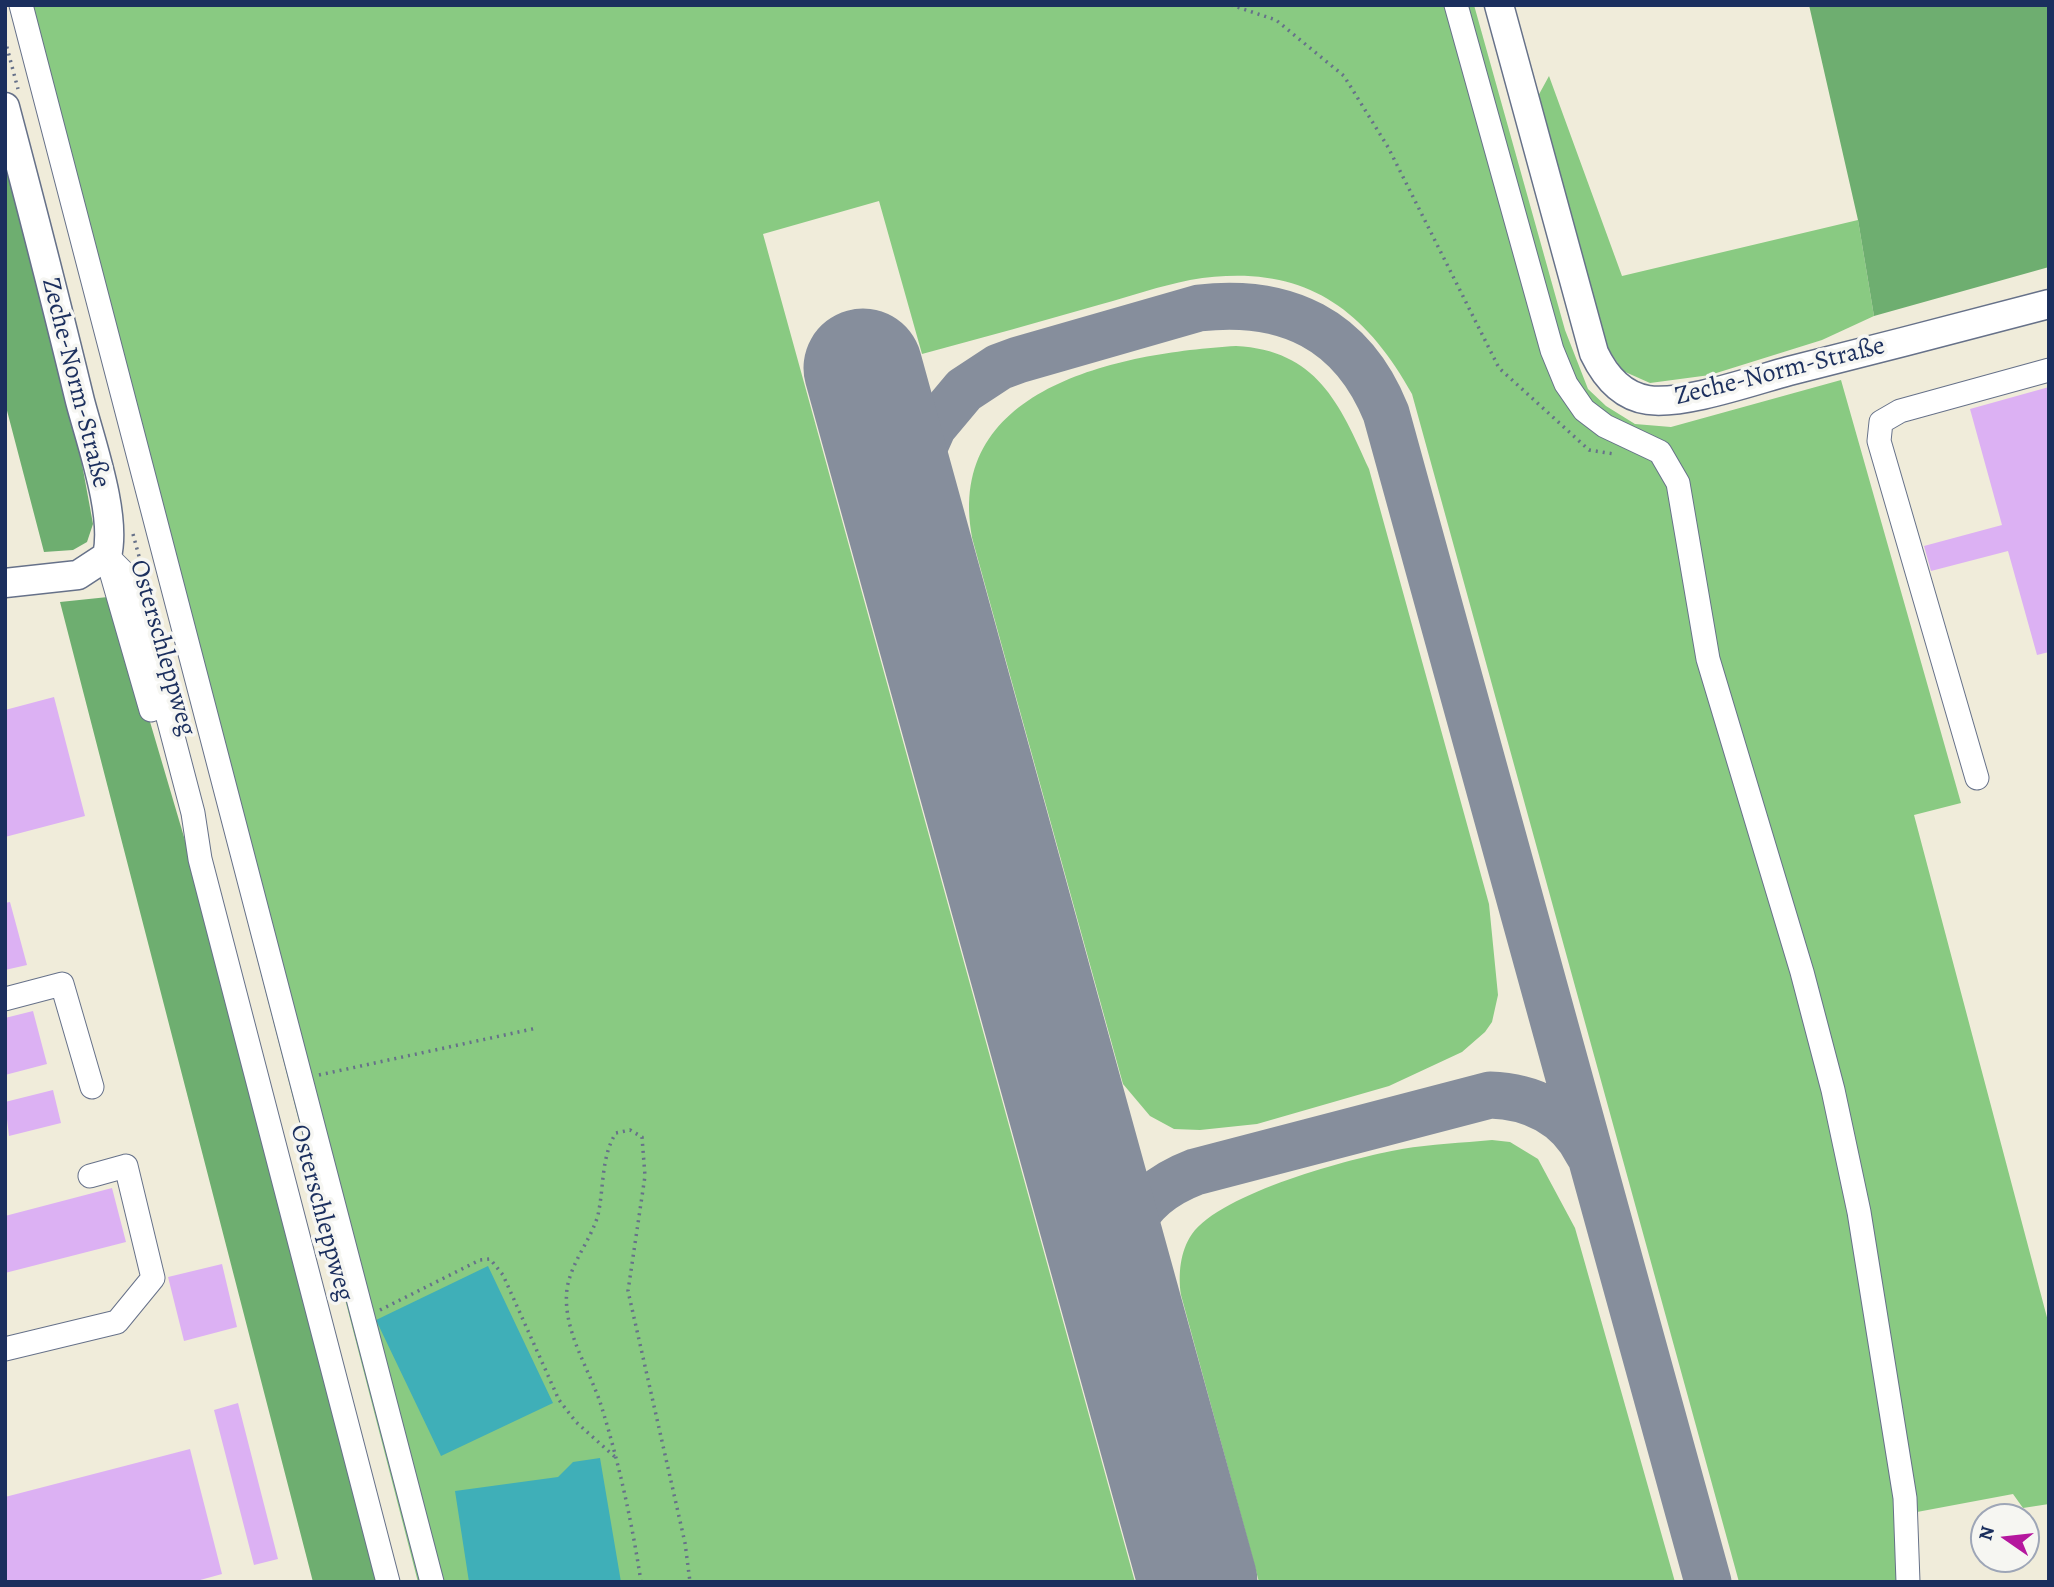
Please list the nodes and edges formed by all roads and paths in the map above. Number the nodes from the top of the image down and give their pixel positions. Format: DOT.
graph roads {
  1 [pos="20,5"];
  2 [pos="1231,5"];
  3 [pos="1455,5"];
  4 [pos="1499,5"];
  5 [pos="5,107"];
  6 [pos="2049,304"];
  7 [pos="2049,370"];
  8 [pos="1643,444"];
  9 [pos="107,556"];
  10 [pos="5,583"];
  11 [pos="1976,778"];
  12 [pos="5,999"];
  13 [pos="537,1028"];
  14 [pos="299,1079"];
  15 [pos="92,1087"];
  16 [pos="90,1176"];
  17 [pos="362,1319"];
  18 [pos="5,1349"];
  19 [pos="615,1457"];
  20 [pos="388,1582"];
  21 [pos="432,1582"];
  22 [pos="641,1582"];
  23 [pos="690,1582"];
  24 [pos="1909,1582"];
  1 -- 14 [label="street"];
  2 -- 8 [label="path"];
  3 -- 8 [label="street"];
  4 -- 6 [label="main road, Zeche-Norm-Straße"];
  5 -- 9 [label="main road, Zeche-Norm-Straße"];
  7 -- 11 [label="street"];
  8 -- 24 [label="street"];
  9 -- 10 [label="main road"];
  9 -- 20 [label="street, Osterschleppweg"];
  12 -- 15 [label="street"];
  13 -- 14 [label="path"];
  14 -- 17 [label="street"];
  16 -- 18 [label="street"];
  17 -- 19 [label="path"];
  17 -- 21 [label="street"];
  19 -- 22 [label="path"];
  19 -- 23 [label="path"];
}
